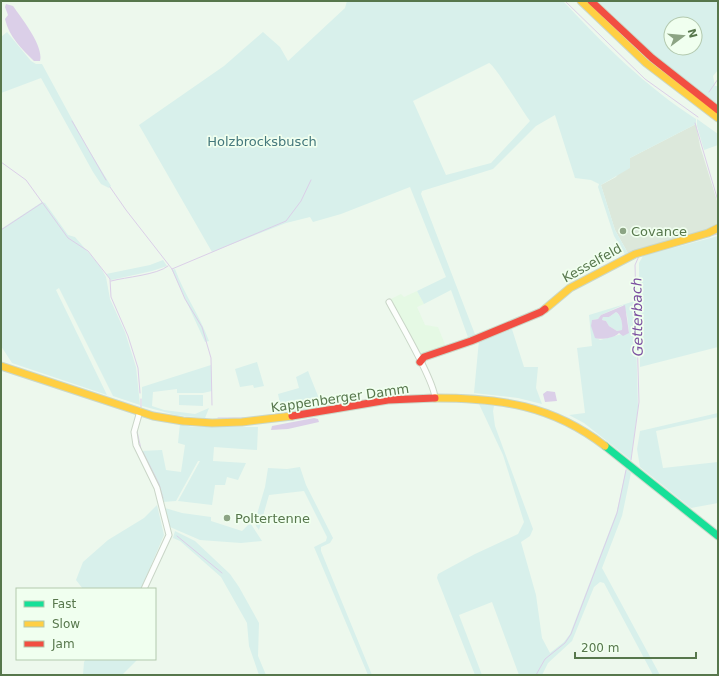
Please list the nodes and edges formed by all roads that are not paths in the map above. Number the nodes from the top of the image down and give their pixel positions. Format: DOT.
graph roads {
  1 [pos="581,1"];
  2 [pos="591,1"];
  3 [pos="718,110"];
  4 [pos="718,118"];
  5 [pos="718,228"];
  6 [pos="389,302"];
  7 [pos="420,362"];
  8 [pos="1,366"];
  9 [pos="435,398"];
  10 [pos="140,411"];
  11 [pos="718,536"];
  12 [pos="144,588"];
  1 -- 4 [label="main road"];
  2 -- 3 [label="main road"];
  5 -- 7 [label="main road, Kesselfeld"];
  6 -- 7 [label="street"];
  7 -- 9 [label="street"];
  8 -- 10 [label="main road, Kappenberger Damm"];
  9 -- 10 [label="main road, Kappenberger Damm"];
  9 -- 11 [label="main road, Kappenberger Damm"];
  10 -- 12 [label="street"];
}
